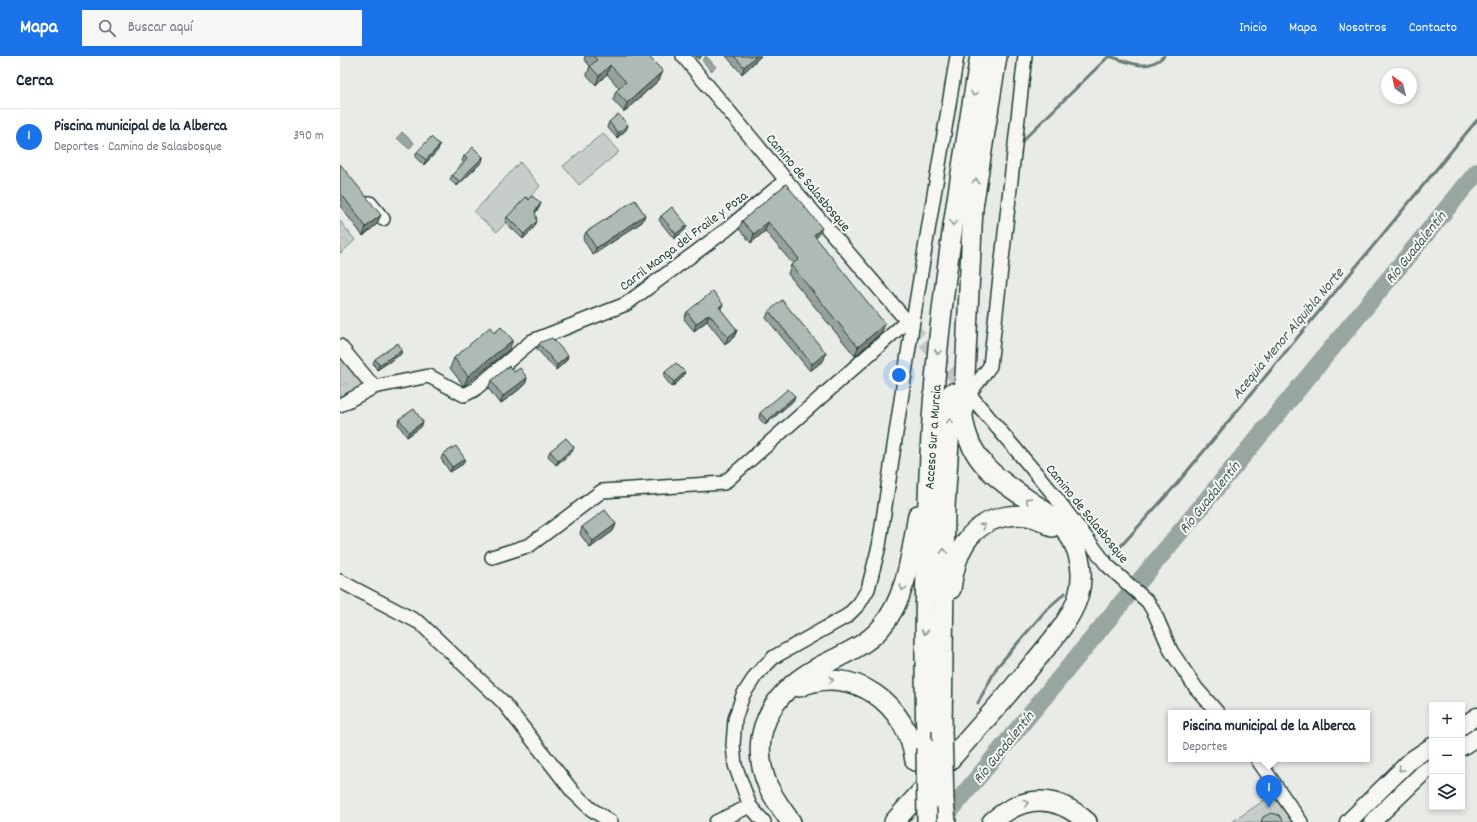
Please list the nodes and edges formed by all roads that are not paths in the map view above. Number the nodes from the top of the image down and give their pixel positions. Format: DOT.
graph roads {
  1 [pos="683,56"];
  2 [pos="957,56"];
  3 [pos="980,56"];
  4 [pos="997,56"];
  5 [pos="1025,56"];
  6 [pos="786,180"];
  7 [pos="364,195"];
  8 [pos="972,207"];
  9 [pos="383,219"];
  10 [pos="909,324"];
  11 [pos="340,346"];
  12 [pos="374,387"];
  13 [pos="340,405"];
  14 [pos="930,453"];
  15 [pos="492,557"];
  16 [pos="1082,573"];
  17 [pos="340,580"];
  18 [pos="941,680"];
  19 [pos="772,706"];
  20 [pos="1215,710"];
  21 [pos="1477,716"];
  22 [pos="1465,724"];
  23 [pos="979,728"];
  24 [pos="1477,737"];
  25 [pos="1465,745"];
  26 [pos="1429,748"];
  27 [pos="920,754"];
  28 [pos="1259,762"];
  29 [pos="1429,769"];
  30 [pos="776,799"];
  31 [pos="750,806"];
  32 [pos="611,822"];
  33 [pos="716,822"];
  34 [pos="764,822"];
  35 [pos="791,822"];
  36 [pos="800,822"];
  37 [pos="894,822"];
  38 [pos="904,822"];
  39 [pos="922,822"];
  40 [pos="927,822"];
  41 [pos="945,822"];
  42 [pos="992,822"];
  43 [pos="1088,822"];
  44 [pos="1301,822"];
  45 [pos="1348,822"];
  46 [pos="1372,822"];
  1 -- 6 [label="street, Camino de Salasbosque"];
  2 -- 10 [label="street"];
  3 -- 14 [label="highway, Acceso Sur a Murcia, one-way"];
  8 -- 4 [label="highway, Acceso Sur a Murcia, one-way"];
  5 -- 20 [label="street, Camino de Salasbosque"];
  6 -- 10 [label="street, Camino de Salasbosque"];
  6 -- 12 [label="street, Carril Manga del Fraile y Poza"];
  7 -- 9 [label="street"];
  16 -- 8 [label="highway, one-way"];
  18 -- 8 [label="highway, Acceso Sur a Murcia, one-way"];
  10 -- 15 [label="street"];
  10 -- 31 [label="street"];
  11 -- 12 [label="street"];
  12 -- 13 [label="street, Carril Manga del Fraile y Poza"];
  14 -- 19 [label="highway, one-way"];
  14 -- 27 [label="highway, Acceso Sur a Murcia, one-way"];
  18 -- 16 [label="highway, one-way"];
  16 -- 23 [label="highway"];
  17 -- 32 [label="street"];
  18 -- 41 [label="highway, Acceso Sur a Murcia, bridge"];
  19 -- 27 [label="highway, one-way"];
  19 -- 30 [label="highway"];
  21 -- 22 [label="main road"];
  23 -- 37 [label="highway"];
  23 -- 38 [label="highway"];
  24 -- 25 [label="main road"];
  26 -- 45 [label="main road, one-way"];
  27 -- 39 [label="highway"];
  27 -- 40 [label="highway, Acceso Sur a Murcia, bridge"];
  28 -- 44 [label="street"];
  29 -- 46 [label="main road"];
  30 -- 35 [label="highway"];
  30 -- 36 [label="highway"];
  31 -- 33 [label="street"];
  31 -- 34 [label="street"];
  42 -- 43 [label="highway, one-way"];
}
